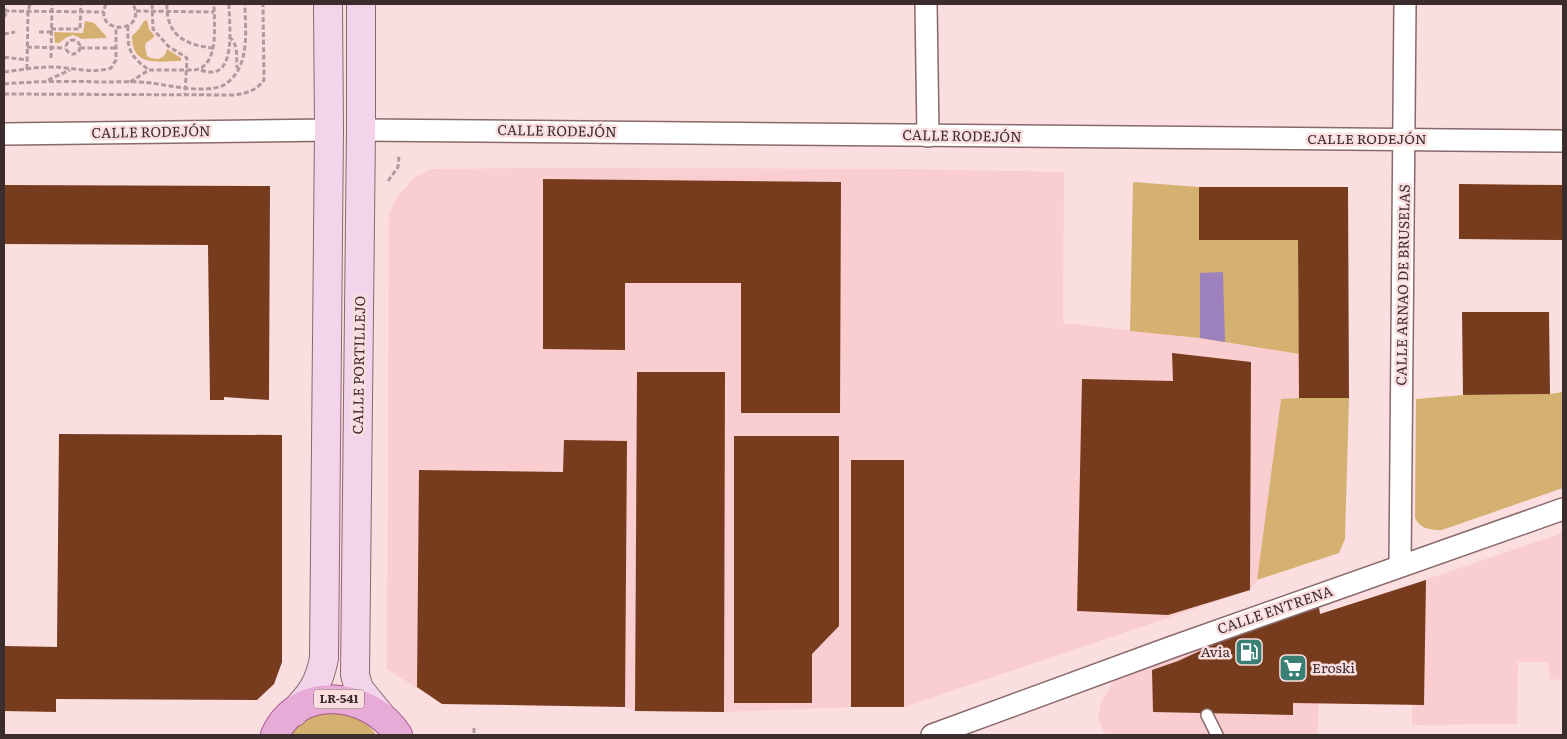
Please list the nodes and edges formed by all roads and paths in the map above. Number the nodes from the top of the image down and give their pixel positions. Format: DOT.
graph roads {
  1 [pos="25,4"];
  2 [pos="30,4"];
  3 [pos="52,4"];
  4 [pos="81,4"];
  5 [pos="106,4"];
  6 [pos="133,4"];
  7 [pos="152,4"];
  8 [pos="167,4"];
  9 [pos="214,4"];
  10 [pos="229,4"];
  11 [pos="245,4"];
  12 [pos="264,4"];
  13 [pos="328,4"];
  14 [pos="361,4"];
  15 [pos="926,4"];
  16 [pos="1405,4"];
  17 [pos="5,11"];
  18 [pos="136,11"];
  19 [pos="28,12"];
  20 [pos="51,12"];
  21 [pos="81,12"];
  22 [pos="104,12"];
  23 [pos="152,12"];
  24 [pos="167,12"];
  25 [pos="214,12"];
  26 [pos="4,17"];
  27 [pos="128,26"];
  28 [pos="116,28"];
  29 [pos="51,30"];
  30 [pos="14,32"];
  31 [pos="39,32"];
  32 [pos="4,34"];
  33 [pos="229,37"];
  34 [pos="27,47"];
  35 [pos="51,47"];
  36 [pos="66,48"];
  37 [pos="80,48"];
  38 [pos="115,48"];
  39 [pos="213,48"];
  40 [pos="4,57"];
  41 [pos="51,58"];
  42 [pos="27,60"];
  43 [pos="27,69"];
  44 [pos="237,69"];
  45 [pos="71,70"];
  46 [pos="149,70"];
  47 [pos="188,70"];
  48 [pos="201,70"];
  49 [pos="4,72"];
  50 [pos="45,81"];
  51 [pos="129,82"];
  52 [pos="4,84"];
  53 [pos="186,88"];
  54 [pos="4,94"];
  55 [pos="185,94"];
  56 [pos="329,130"];
  57 [pos="361,130"];
  58 [pos="4,134"];
  59 [pos="928,136"];
  60 [pos="1405,140"];
  61 [pos="1563,141"];
  62 [pos="1563,509"];
  63 [pos="1400,566"];
  64 [pos="1207,715"];
  65 [pos="279,728"];
  66 [pos="474,728"];
  67 [pos="397,730"];
  68 [pos="474,735"];
  69 [pos="932,735"];
  70 [pos="1217,735"];
  1 -- 19 [label="path"];
  2 -- 19 [label="path"];
  3 -- 20 [label="path"];
  4 -- 21 [label="path"];
  5 -- 22 [label="path"];
  6 -- 18 [label="path"];
  7 -- 23 [label="path"];
  8 -- 24 [label="path"];
  9 -- 25 [label="path"];
  10 -- 33 [label="path"];
  11 -- 44 [label="path"];
  12 -- 55 [label="path"];
  13 -- 56 [label="main road"];
  14 -- 57 [label="main road, CALLE PORTILLEJO"];
  15 -- 59 [label="street"];
  16 -- 60 [label="street, CALLE ARNAO DE BRUSELAS"];
  17 -- 19 [label="path"];
  17 -- 26 [label="path"];
  18 -- 23 [label="path"];
  18 -- 27 [label="path"];
  19 -- 20 [label="path"];
  19 -- 34 [label="path"];
  20 -- 21 [label="path"];
  20 -- 29 [label="path"];
  21 -- 22 [label="path"];
  21 -- 29 [label="path"];
  22 -- 28 [label="path"];
  23 -- 24 [label="path"];
  23 -- 47 [label="path"];
  24 -- 25 [label="path"];
  24 -- 39 [label="path"];
  25 -- 39 [label="path"];
  27 -- 28 [label="path"];
  27 -- 46 [label="path"];
  28 -- 38 [label="path"];
  29 -- 31 [label="path"];
  29 -- 35 [label="path"];
  30 -- 32 [label="path"];
  33 -- 44 [label="path"];
  33 -- 48 [label="path"];
  34 -- 35 [label="path"];
  34 -- 42 [label="path"];
  35 -- 36 [label="path"];
  35 -- 41 [label="path"];
  36 -- 37 [label="path"];
  36 -- 37 [label="path"];
  37 -- 38 [label="path"];
  38 -- 45 [label="path"];
  39 -- 48 [label="path"];
  40 -- 42 [label="path"];
  42 -- 43 [label="path"];
  43 -- 45 [label="path"];
  43 -- 49 [label="path"];
  44 -- 53 [label="path"];
  45 -- 50 [label="path"];
  46 -- 47 [label="path"];
  46 -- 51 [label="path"];
  47 -- 48 [label="path"];
  47 -- 53 [label="path"];
  50 -- 51 [label="path"];
  50 -- 52 [label="path"];
  51 -- 53 [label="path"];
  53 -- 55 [label="path"];
  54 -- 55 [label="path"];
  56 -- 58 [label="street, CALLE RODEJÓN"];
  56 -- 65 [label="main road"];
  57 -- 59 [label="street, CALLE RODEJÓN"];
  57 -- 67 [label="main road, CALLE PORTILLEJO"];
  59 -- 60 [label="street, CALLE RODEJÓN"];
  60 -- 61 [label="street, CALLE RODEJÓN"];
  60 -- 63 [label="street, CALLE ARNAO DE BRUSELAS"];
  62 -- 63 [label="street, CALLE ENTRENA"];
  63 -- 69 [label="street, CALLE ENTRENA"];
  64 -- 70 [label="lane"];
  65 -- 67 [label="main road, LR-541"];
  66 -- 68 [label="path"];
}
